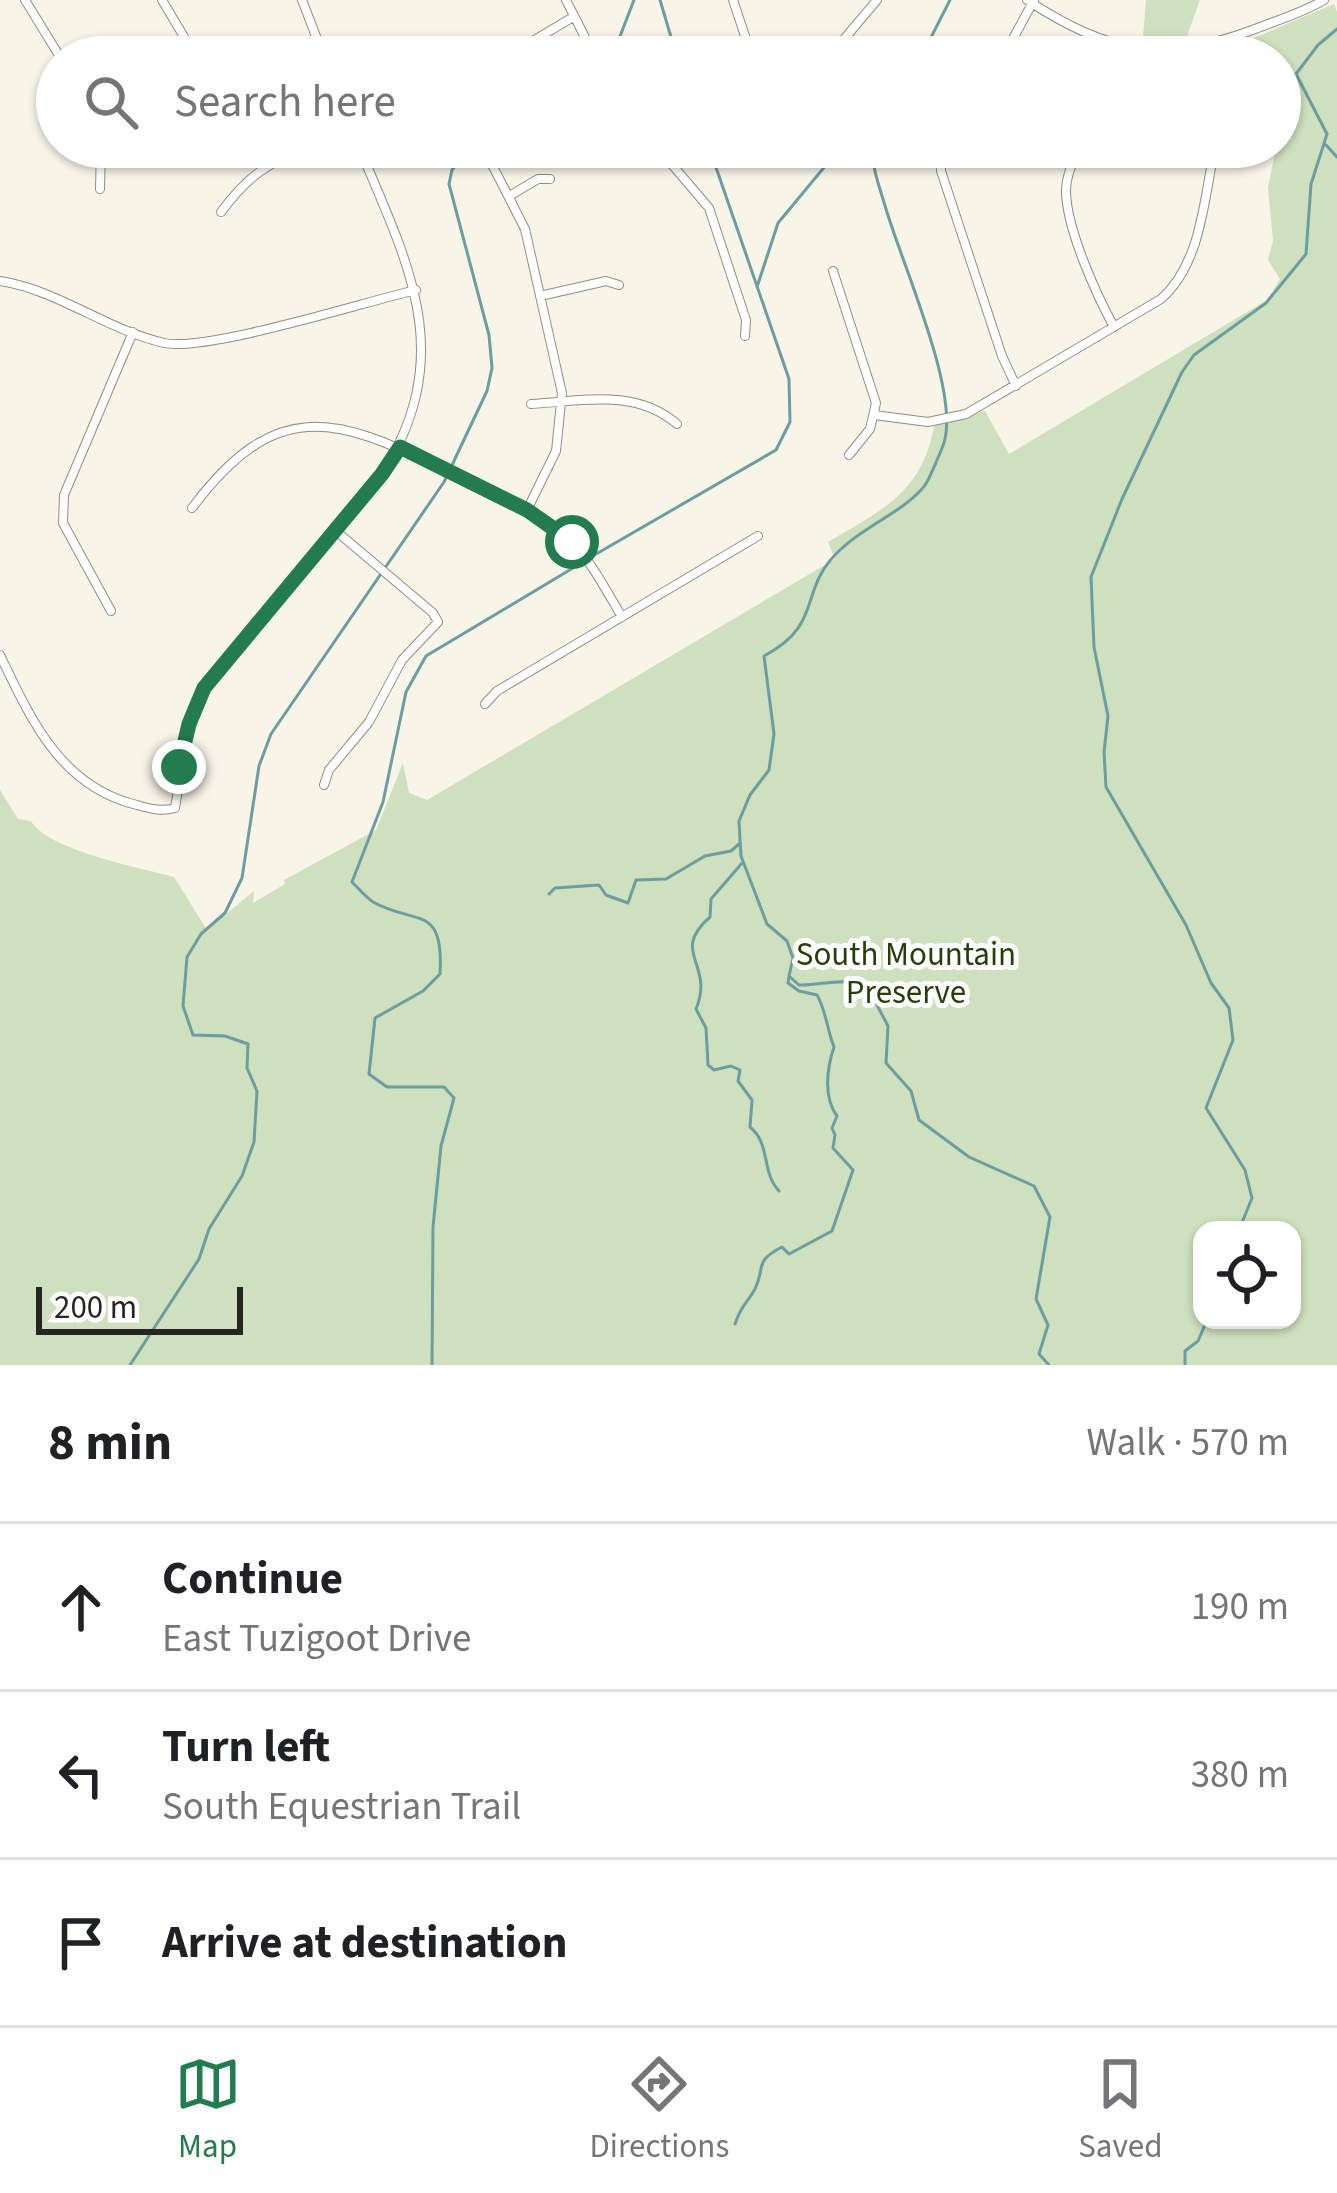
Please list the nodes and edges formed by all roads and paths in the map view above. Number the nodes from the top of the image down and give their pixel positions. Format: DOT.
graph roads {
  1 [pos="25,0"];
  2 [pos="162,0"];
  3 [pos="302,0"];
  4 [pos="566,0"];
  5 [pos="733,0"];
  6 [pos="877,0"];
  7 [pos="1324,0"];
  8 [pos="1031,1"];
  9 [pos="573,17"];
  10 [pos="47,36"];
  11 [pos="183,36"];
  12 [pos="316,36"];
  13 [pos="541,36"];
  14 [pos="583,36"];
  15 [pos="745,36"];
  16 [pos="847,36"];
  17 [pos="1014,36"];
  18 [pos="1088,36"];
  19 [pos="1230,36"];
  20 [pos="100,168"];
  21 [pos="263,168"];
  22 [pos="367,168"];
  23 [pos="495,168"];
  24 [pos="677,168"];
  25 [pos="941,168"];
  26 [pos="1071,168"];
  27 [pos="1210,168"];
  28 [pos="550,179"];
  29 [pos="100,189"];
  30 [pos="511,195"];
  31 [pos="221,212"];
  32 [pos="833,271"];
  33 [pos="0,281"];
  34 [pos="619,285"];
  35 [pos="416,290"];
  36 [pos="540,296"];
  37 [pos="1114,327"];
  38 [pos="133,332"];
  39 [pos="745,336"];
  40 [pos="1016,386"];
  41 [pos="562,403"];
  42 [pos="531,404"];
  43 [pos="874,415"];
  44 [pos="677,424"];
  45 [pos="400,447"];
  46 [pos="849,455"];
  47 [pos="192,508"];
  48 [pos="527,510"];
  49 [pos="336,530"];
  50 [pos="758,536"];
  51 [pos="111,611"];
  52 [pos="622,617"];
  53 [pos="0,655"];
  54 [pos="485,704"];
  55 [pos="324,785"];
  1 -- 10 [label="street"];
  2 -- 11 [label="street"];
  3 -- 12 [label="street"];
  4 -- 9 [label="street"];
  5 -- 15 [label="street"];
  6 -- 16 [label="street"];
  7 -- 19 [label="street"];
  8 -- 17 [label="street"];
  8 -- 18 [label="street"];
  9 -- 13 [label="street"];
  9 -- 14 [label="street"];
  20 -- 29 [label="street"];
  21 -- 31 [label="street"];
  22 -- 35 [label="street"];
  23 -- 30 [label="street"];
  24 -- 39 [label="street"];
  25 -- 40 [label="street"];
  26 -- 37 [label="street"];
  27 -- 37 [label="street"];
  28 -- 30 [label="street"];
  30 -- 36 [label="street"];
  32 -- 43 [label="street"];
  33 -- 38 [label="street"];
  34 -- 36 [label="street"];
  35 -- 38 [label="street"];
  35 -- 45 [label="street"];
  36 -- 41 [label="street"];
  37 -- 40 [label="street"];
  38 -- 51 [label="street"];
  40 -- 43 [label="street"];
  41 -- 42 [label="street"];
  41 -- 44 [label="street"];
  41 -- 48 [label="street"];
  43 -- 46 [label="street"];
  45 -- 47 [label="street"];
  45 -- 48 [label="street"];
  45 -- 49 [label="street"];
  48 -- 52 [label="street"];
  49 -- 53 [label="street"];
  49 -- 55 [label="street"];
  50 -- 52 [label="street"];
  52 -- 54 [label="street"];
}
